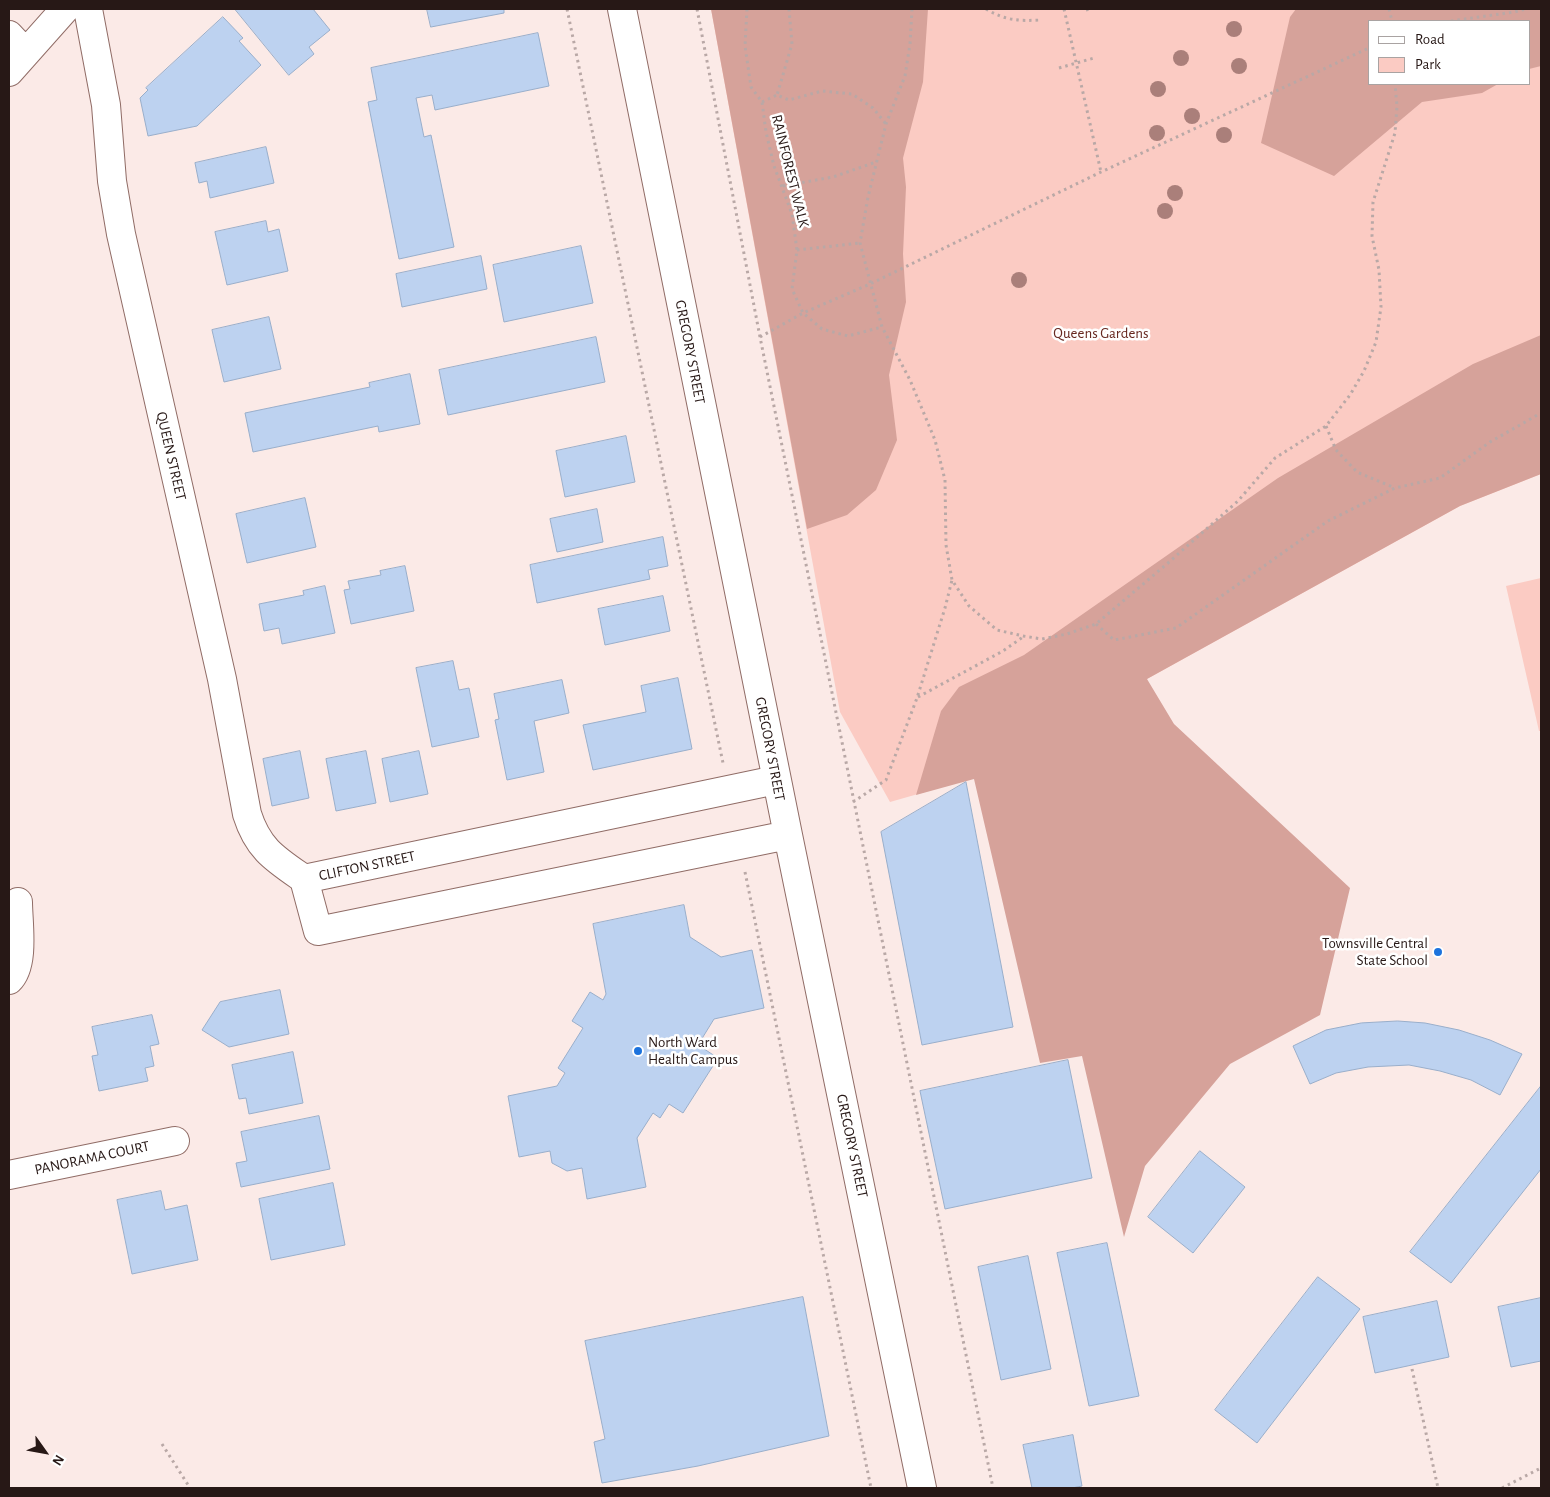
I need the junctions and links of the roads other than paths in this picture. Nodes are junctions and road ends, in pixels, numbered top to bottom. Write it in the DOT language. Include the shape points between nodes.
graph roads {
  1 [pos="65,9"];
  2 [pos="88,9"];
  3 [pos="622,9"];
  4 [pos="14,53"];
  5 [pos="776,780"];
  6 [pos="788,835"];
  7 [pos="304,879"];
  8 [pos="18,902"];
  9 [pos="9,980"];
  10 [pos="176,1141"];
  11 [pos="9,1175"];
  12 [pos="922,1488"];
  1 -- 4 [label="street"];
  2 -- 7 [label="street, QUEEN STREET" via="106,105 112,181 121,234 222,679 247,814 262,846"];
  3 -- 5 [label="street, GREGORY STREET"];
  5 -- 6 [label="street, GREGORY STREET"];
  5 -- 7 [label="street, CLIFTON STREET"];
  6 -- 7 [label="street, CLIFTON STREET" via="318,931"];
  6 -- 12 [label="street, GREGORY STREET"];
  8 -- 9 [label="street" via="19,953 15,971"];
  10 -- 11 [label="street, PANORAMA COURT"];
}
